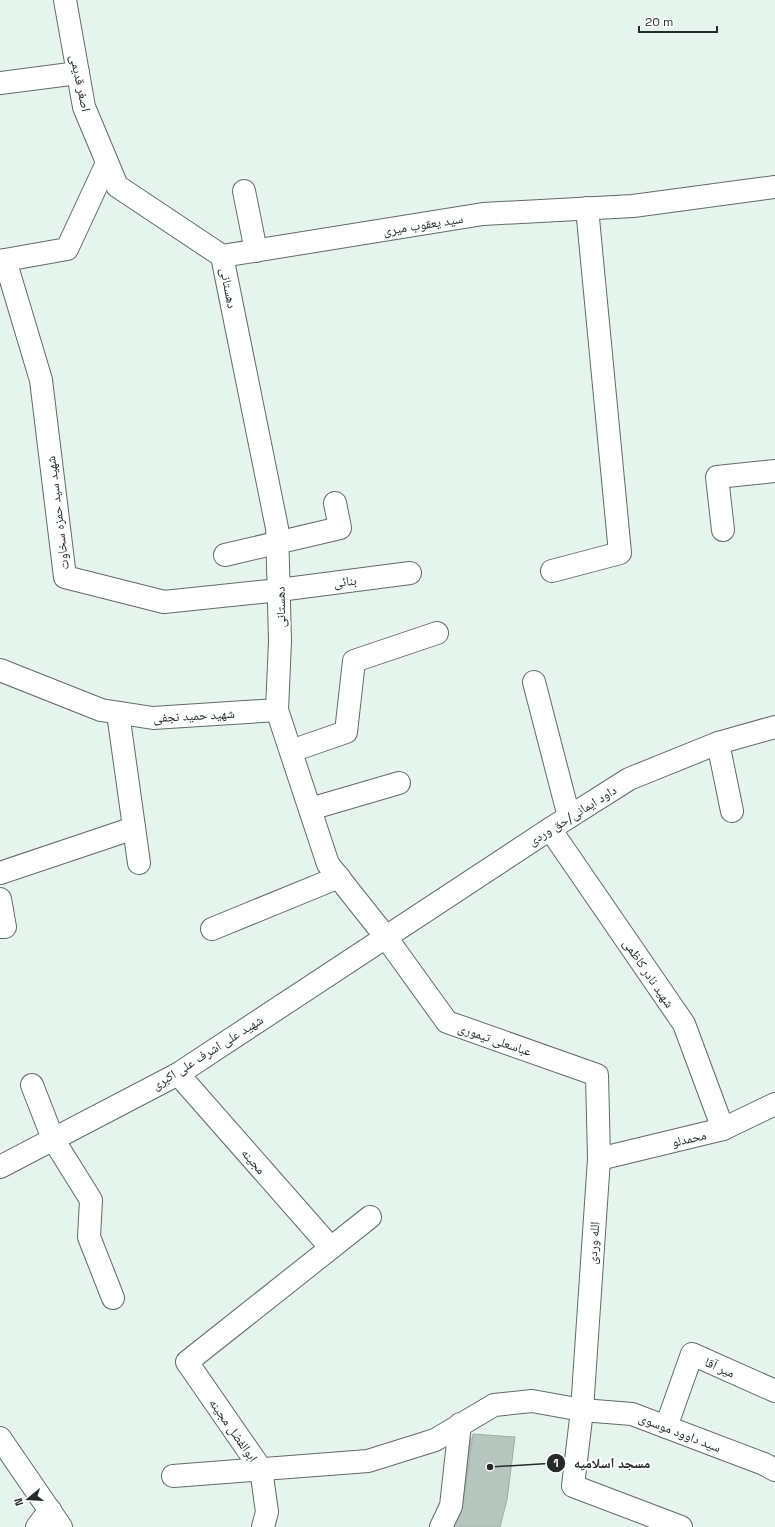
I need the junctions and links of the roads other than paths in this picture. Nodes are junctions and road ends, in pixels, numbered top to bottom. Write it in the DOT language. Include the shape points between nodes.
graph roads {
  1 [pos="65,0"];
  2 [pos="78,73"];
  3 [pos="0,83"];
  4 [pos="107,163"];
  5 [pos="775,187"];
  6 [pos="244,191"];
  7 [pos="588,208"];
  8 [pos="256,251"];
  9 [pos="222,256"];
  10 [pos="3,261"];
  11 [pos="775,471"];
  12 [pos="336,503"];
  13 [pos="723,530"];
  14 [pos="278,543"];
  15 [pos="224,555"];
  16 [pos="552,571"];
  17 [pos="410,573"];
  18 [pos="279,590"];
  19 [pos="437,633"];
  20 [pos="0,670"];
  21 [pos="534,682"];
  22 [pos="277,710"];
  23 [pos="118,713"];
  24 [pos="775,727"];
  25 [pos="718,742"];
  26 [pos="290,751"];
  27 [pos="399,783"];
  28 [pos="310,809"];
  29 [pos="732,811"];
  30 [pos="569,817"];
  31 [pos="134,828"];
  32 [pos="550,829"];
  33 [pos="140,863"];
  34 [pos="0,873"];
  35 [pos="339,877"];
  36 [pos="0,899"];
  37 [pos="0,927"];
  38 [pos="212,929"];
  39 [pos="385,936"];
  40 [pos="178,1074"];
  41 [pos="597,1075"];
  42 [pos="32,1086"];
  43 [pos="775,1104"];
  44 [pos="723,1129"];
  45 [pos="53,1139"];
  46 [pos="598,1159"];
  47 [pos="0,1167"];
  48 [pos="370,1217"];
  49 [pos="331,1248"];
  50 [pos="113,1298"];
  51 [pos="775,1391"];
  52 [pos="582,1410"];
  53 [pos="460,1424"];
  54 [pos="666,1427"];
  55 [pos="0,1438"];
  56 [pos="261,1469"];
  57 [pos="775,1470"];
  58 [pos="173,1476"];
  59 [pos="50,1521"];
  60 [pos="264,1527"];
  61 [pos="440,1527"];
  62 [pos="681,1527"];
  1 -- 2 [label="street, اصغر قدیمی"];
  2 -- 3 [label="street"];
  2 -- 4 [label="street, اصغر قدیمی" via="84,107"];
  4 -- 9 [label="street" via="117,186"];
  4 -- 10 [label="street, شهید سید حمزه سخاوت" via="67,249"];
  5 -- 7 [label="street, سید یعقوب میری" via="633,206"];
  6 -- 8 [label="street"];
  7 -- 8 [label="street, سید یعقوب میری" via="483,214"];
  7 -- 16 [label="street" via="620,553"];
  8 -- 9 [label="street, سید یعقوب میری"];
  9 -- 14 [label="street, دهستانی"];
  10 -- 18 [label="street, شهید سید حمزه سخاوت" via="41,380 65,577 164,602"];
  11 -- 13 [label="street" via="717,477"];
  12 -- 14 [label="street" via="340,528"];
  14 -- 15 [label="street"];
  14 -- 18 [label="street, دهستانی"];
  17 -- 18 [label="street, بنائی"];
  18 -- 22 [label="street, دهستانی"];
  19 -- 26 [label="street" via="354,661 346,732"];
  20 -- 23 [label="street, شهید حمید نجفی" via="101,710"];
  21 -- 30 [label="street"];
  22 -- 23 [label="street, شهید حمید نجفی" via="153,718"];
  22 -- 26 [label="street, دهستانی"];
  23 -- 31 [label="street"];
  24 -- 25 [label="street, داود ایمانی/حق وردی"];
  25 -- 29 [label="street"];
  25 -- 30 [label="street, داود ایمانی/حق وردی" via="629,779"];
  26 -- 28 [label="street, دهستانی"];
  27 -- 28 [label="street"];
  28 -- 35 [label="street, دهستانی" via="328,864"];
  30 -- 32 [label="street, داود ایمانی/حق وردی"];
  31 -- 33 [label="street"];
  31 -- 34 [label="street"];
  32 -- 39 [label="street, داود ایمانی/حق وردی"];
  32 -- 44 [label="street, شهید نادر کاظمی" via="684,1024"];
  35 -- 38 [label="street"];
  35 -- 39 [label="street, دهستانی"];
  36 -- 37 [label="street" via="5,927"];
  39 -- 40 [label="street, شهید علی اشرف علی اکبری"];
  39 -- 41 [label="street, عباسعلی تیموری" via="447,1022"];
  40 -- 45 [label="street, شهید علی اشرف علی اکبری"];
  40 -- 49 [label="street, مجینه"];
  41 -- 46 [label="street, الله وردی"];
  42 -- 45 [label="street"];
  43 -- 44 [label="street, محمدلو"];
  44 -- 46 [label="street, محمدلو"];
  45 -- 47 [label="street, شهید علی اشرف علی اکبری"];
  45 -- 50 [label="street" via="91,1200 89,1236"];
  46 -- 52 [label="street, الله وردی"];
  48 -- 49 [label="street"];
  49 -- 56 [label="street, ابوالفضل مجینه" via="187,1362"];
  51 -- 54 [label="street, میر آقا" via="692,1354"];
  52 -- 53 [label="street, سید داوود موسوی" via="532,1401 494,1404"];
  52 -- 54 [label="street, سید داوود موسوی" via="632,1414"];
  52 -- 62 [label="street, الله وردی" via="573,1486"];
  53 -- 56 [label="street, سید داوود موسوی" via="435,1440 368,1461"];
  53 -- 61 [label="street" via="452,1506"];
  54 -- 57 [label="street, سید داوود موسوی"];
  55 -- 59 [label="street"];
  56 -- 58 [label="street, سید داوود موسوی"];
  56 -- 60 [label="street, ابوالفضل مجینه" via="267,1512"];
}
